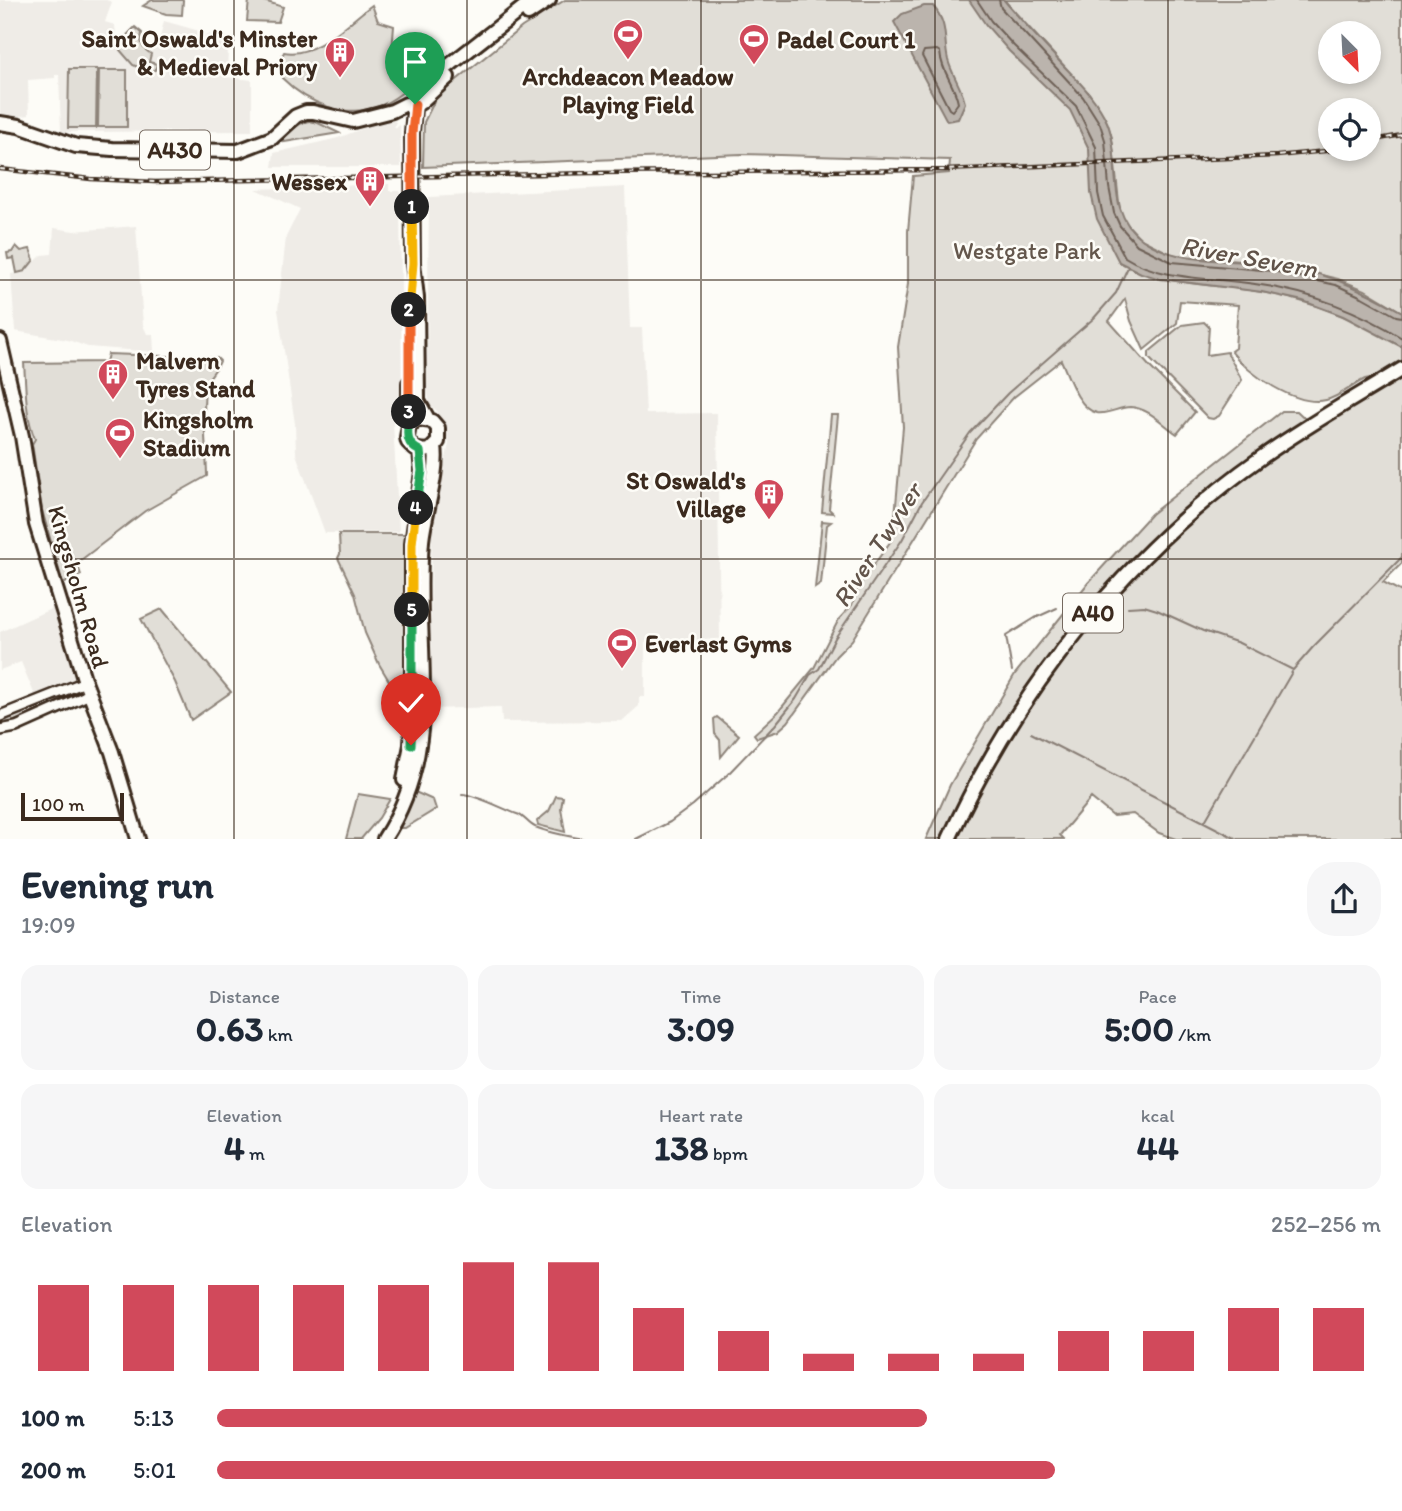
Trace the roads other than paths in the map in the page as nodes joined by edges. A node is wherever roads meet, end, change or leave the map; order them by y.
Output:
1 (533, 0) edge
2 (549, 0) edge
3 (415, 104) junction
4 (0, 123) edge
5 (413, 263) junction
6 (0, 341) edge
7 (1402, 369) edge
8 (428, 419) junction
9 (409, 426) junction
10 (435, 446) junction
11 (420, 451) junction
12 (88, 689) junction
13 (0, 716) edge
14 (0, 730) edge
15 (138, 839) edge
16 (373, 839) edge
17 (384, 839) edge
18 (949, 839) edge

1 - 3 main road
2 - 3 main road
3 - 4 main road, A430
3 - 5 main road
5 - 8 main road
5 - 9 main road
6 - 12 main road, Kingsholm Road
7 - 18 main road, A40
8 - 9 main road
8 - 10 main road
9 - 11 main road
10 - 11 main road
10 - 17 main road
11 - 16 main road
12 - 13 street
12 - 14 street
12 - 15 main road, Kingsholm Road

